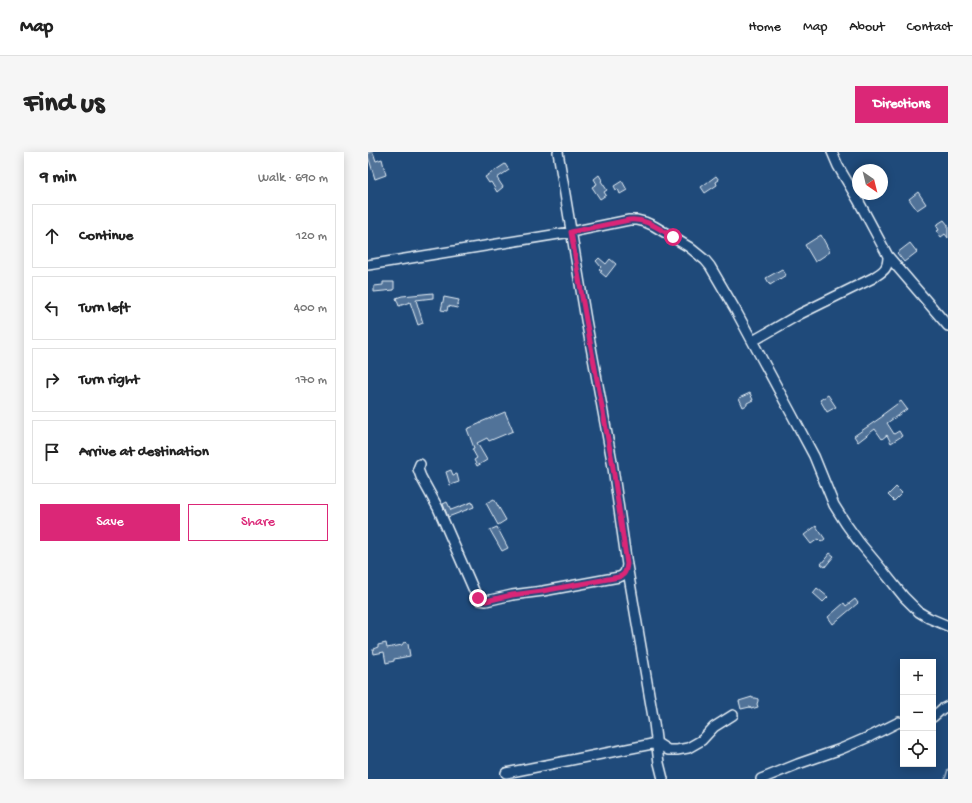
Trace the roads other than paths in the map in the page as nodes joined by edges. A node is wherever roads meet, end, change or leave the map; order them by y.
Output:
1 (558, 152) edge
2 (832, 152) edge
3 (571, 232) junction
4 (888, 256) junction
5 (368, 265) edge
6 (948, 326) edge
7 (753, 341) junction
8 (420, 464) dead end
9 (627, 564) junction
10 (948, 626) edge
11 (948, 706) edge
12 (936, 714) edge
13 (733, 715) dead end
14 (900, 722) edge
15 (657, 743) junction
16 (506, 773) dead end
17 (663, 779) edge
18 (761, 779) edge

1 - 3 street
2 - 4 street
3 - 5 street
3 - 7 street
3 - 9 street
4 - 6 street
4 - 7 street
7 - 10 street
8 - 9 street
9 - 15 street
11 - 12 street
13 - 15 street
14 - 18 street
15 - 16 street
15 - 17 street

